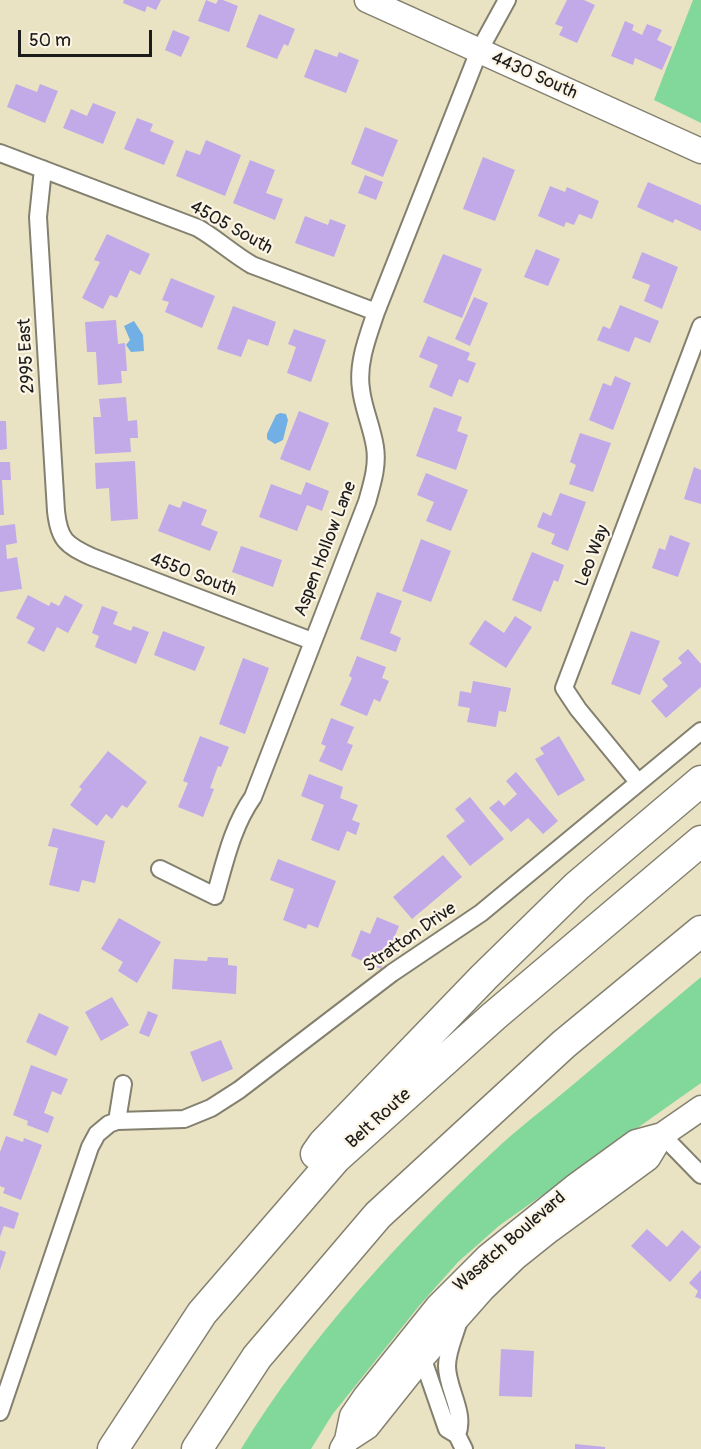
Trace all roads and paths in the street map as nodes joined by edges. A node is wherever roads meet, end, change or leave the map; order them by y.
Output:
1 (367, 0) edge
2 (507, 0) edge
3 (479, 51) junction
4 (701, 151) edge
5 (0, 153) edge
6 (43, 169) junction
7 (376, 312) junction
8 (701, 326) edge
9 (63, 539) joint
10 (312, 641) junction
11 (701, 731) edge
12 (701, 781) edge
13 (638, 782) junction
14 (701, 842) edge
15 (160, 869) dead end
16 (701, 931) edge
17 (123, 1084) dead end
18 (701, 1108) edge
19 (117, 1121) junction
20 (662, 1135) junction
21 (701, 1175) edge
22 (462, 1312) junction
23 (202, 1313) junction
24 (418, 1347) junction
25 (0, 1412) edge
26 (460, 1442) edge
27 (345, 1444) edge
28 (112, 1449) edge
29 (197, 1449) edge

1 - 3 street, 4430 South
2 - 3 street, Aspen Hollow Lane
3 - 4 street, 4430 South
3 - 7 street, Aspen Hollow Lane
5 - 6 street, 4505 South
6 - 7 street, 4505 South
6 - 9 street, 2995 East
7 - 10 street, Aspen Hollow Lane
8 - 13 street, Leo Way
9 - 10 street, 4550 South
10 - 15 street, Aspen Hollow Lane
11 - 13 street, Stratton Drive
12 - 23 highway
13 - 19 street, Stratton Drive
14 - 23 highway, Belt Route
16 - 29 highway
17 - 19 street
18 - 20 street, Wasatch Boulevard
19 - 25 street
20 - 21 street
20 - 22 street, Wasatch Boulevard
20 - 24 street, Wasatch Boulevard
22 - 24 street, Wasatch Boulevard
22 - 26 street
23 - 28 highway, Belt Route
24 - 26 street
24 - 27 street, Wasatch Boulevard

